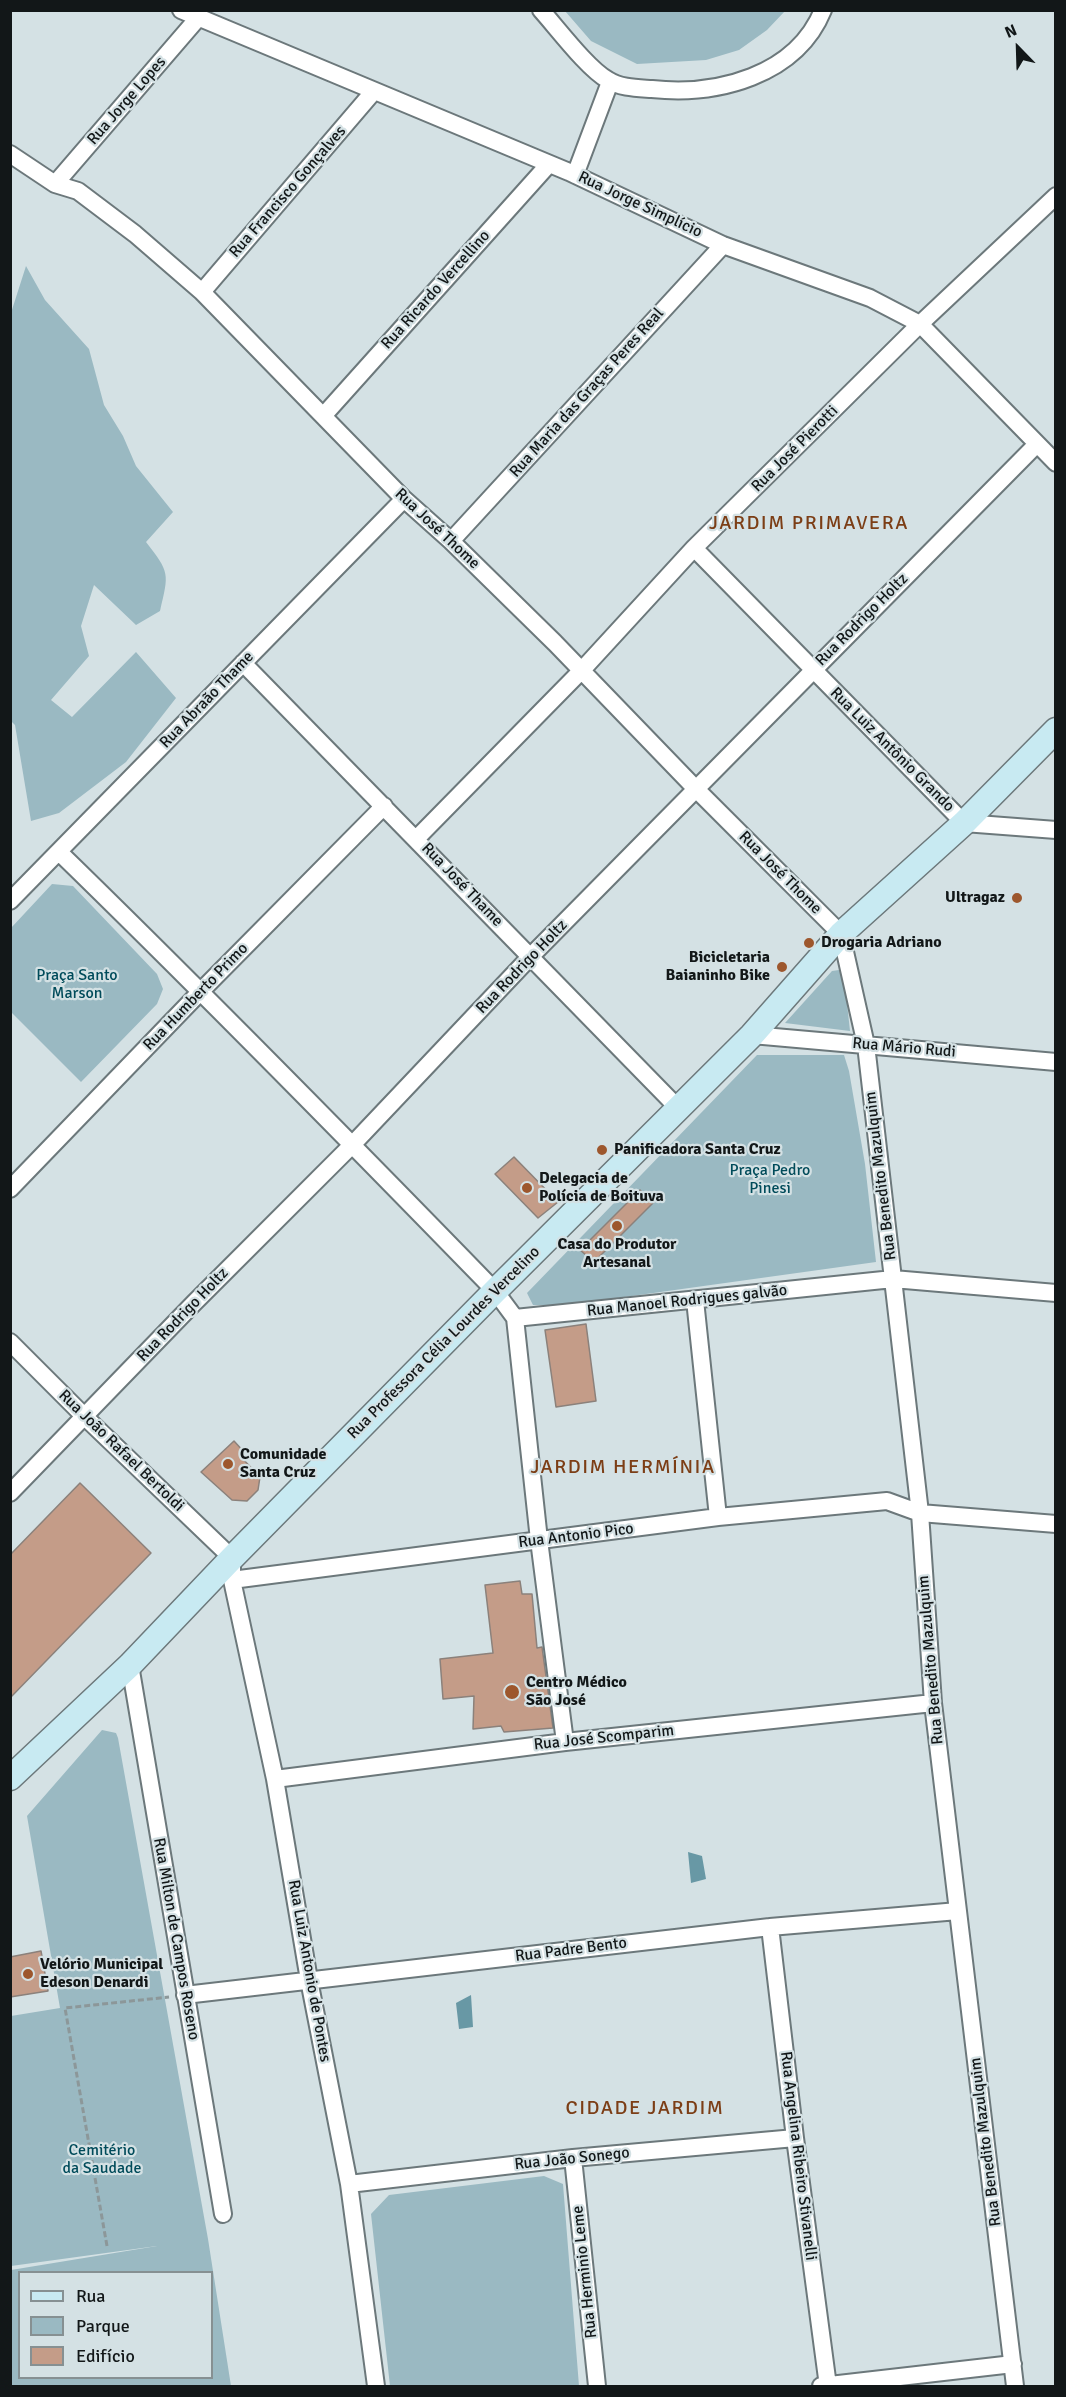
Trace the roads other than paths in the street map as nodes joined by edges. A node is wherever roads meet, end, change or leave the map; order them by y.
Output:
1 (181, 10) edge
2 (541, 10) edge
3 (824, 10) edge
4 (198, 18) junction
5 (610, 82) junction
6 (374, 91) junction
7 (10, 154) edge
8 (549, 164) junction
9 (575, 175) junction
10 (55, 184) junction
11 (1056, 196) edge
12 (723, 244) junction
13 (202, 292) junction
14 (920, 324) junction
15 (324, 415) junction
16 (1037, 444) junction
17 (1056, 463) edge
18 (404, 499) junction
19 (451, 541) junction
20 (694, 548) junction
21 (243, 663) junction
22 (582, 670) junction
23 (813, 670) junction
24 (1056, 730) edge
25 (696, 789) junction
26 (384, 806) junction
27 (964, 823) junction
28 (1056, 830) edge
29 (417, 838) junction
30 (58, 852) junction
31 (10, 901) edge
32 (842, 934) junction
33 (531, 956) junction
34 (202, 990) junction
35 (752, 1035) junction
36 (866, 1045) junction
37 (1056, 1062) edge
38 (678, 1108) junction
39 (353, 1144) junction
40 (10, 1189) edge
41 (893, 1278) junction
42 (495, 1291) junction
43 (1056, 1293) edge
44 (695, 1300) junction
45 (515, 1318) junction
46 (10, 1342) edge
47 (85, 1417) junction
48 (10, 1493) edge
49 (920, 1513) junction
50 (718, 1517) junction
51 (1056, 1524) edge
52 (539, 1540) junction
53 (232, 1569) junction
54 (130, 1665) junction
55 (933, 1703) junction
56 (565, 1742) junction
57 (10, 1778) edge
58 (275, 1779) junction
59 (958, 1911) junction
60 (770, 1927) junction
61 (309, 1980) junction
62 (185, 1995) junction
63 (795, 2138) junction
64 (573, 2158) junction
65 (349, 2184) junction
66 (224, 2214) dead end
67 (1013, 2364) junction
68 (375, 2386) edge
69 (597, 2386) edge
70 (821, 2386) edge
71 (828, 2386) edge
72 (1015, 2386) edge

1 - 4 street, Rua Jorge Simplício
2 - 5 street
3 - 5 street
4 - 6 street, Rua Jorge Simplício
4 - 10 street, Rua Jorge Lopes
5 - 9 street
6 - 8 street, Rua Jorge Simplício
6 - 13 street, Rua Francisco Gonçalves
7 - 10 street, Rua José Thome
8 - 9 street, Rua Jorge Simplício
8 - 15 street, Rua Ricardo Vercellino
9 - 12 street, Rua Jorge Simplício
10 - 13 street, Rua José Thome
11 - 14 street, Rua José Pierotti
12 - 14 street, Rua Jorge Simplício
12 - 19 street, Rua Maria das Graças Peres Real
13 - 15 street, Rua José Thome
14 - 16 street, Rua Jorge Simplício
14 - 20 street, Rua José Pierotti
15 - 18 street, Rua José Thome
16 - 17 street, Rua Jorge Simplício
16 - 23 street, Rua Rodrigo Holtz
18 - 19 street, Rua José Thome
18 - 21 street, Rua Abraão Thame
19 - 22 street, Rua José Thome
20 - 22 street, Rua José Pierotti
20 - 23 street, Rua Luiz Antônio Grando
21 - 26 street, Rua José Thame
21 - 30 street, Rua Abraão Thame
22 - 25 street, Rua José Thome
22 - 29 street, Rua José Pierotti
23 - 25 street, Rua Rodrigo Holtz
23 - 27 street, Rua Luiz Antônio Grando
24 - 27 main road, Rua Professora Célia Lourdes Vercelino
25 - 32 street, Rua José Thome
25 - 33 street, Rua Rodrigo Holtz
26 - 29 street, Rua José Thame
26 - 34 street, Rua Humberto Primo
27 - 28 street
27 - 32 main road, Rua Professora Célia Lourdes Vercelino
29 - 33 street, Rua José Thame
30 - 31 street, Rua Abraão Thame
30 - 34 street
32 - 35 main road, Rua Professora Célia Lourdes Vercelino
32 - 36 street, Rua Benedito Mazulquim
33 - 38 street, Rua José Thame
33 - 39 street, Rua Rodrigo Holtz
34 - 39 street
34 - 40 street, Rua Humberto Primo
35 - 36 street, Rua Mário Rudi
35 - 38 main road, Rua Professora Célia Lourdes Vercelino
36 - 37 street, Rua Mário Rudi
36 - 41 street, Rua Benedito Mazulquim
38 - 42 main road, Rua Professora Célia Lourdes Vercelino
39 - 42 street
39 - 47 street, Rua Rodrigo Holtz
41 - 43 street
41 - 44 street, Rua Manoel Rodrigues galvão
41 - 49 street, Rua Benedito Mazulquim
42 - 45 street
42 - 53 main road, Rua Professora Célia Lourdes Vercelino
44 - 45 street, Rua Manoel Rodrigues galvão
44 - 50 street
45 - 52 street
46 - 47 street, Rua João Rafael Bertoldi
47 - 48 street, Rua Rodrigo Holtz
47 - 53 street, Rua João Rafael Bertoldi
49 - 50 street, Rua Antonio Pico
49 - 51 street, Rua Antonio Pico
49 - 55 street, Rua Benedito Mazulquim
50 - 52 street, Rua Antonio Pico
52 - 53 street, Rua Antonio Pico
52 - 56 street
53 - 54 main road, Rua Professora Célia Lourdes Vercelino
53 - 58 street, Rua Luiz Antonio de Pontes
54 - 57 main road, Rua Professora Célia Lourdes Vercelino
54 - 62 street, Rua Milton de Campos Roseno
55 - 56 street, Rua José Scomparim
55 - 59 street, Rua Benedito Mazulquim
56 - 58 street, Rua José Scomparim
58 - 61 street, Rua Luiz Antonio de Pontes
59 - 60 street, Rua Padre Bento
59 - 67 street, Rua Benedito Mazulquim
60 - 61 street, Rua Padre Bento
60 - 63 street, Rua Angelina Ribeiro Stivanelli
61 - 62 street, Rua Padre Bento
61 - 65 street, Rua Luiz Antonio de Pontes
62 - 66 street, Rua Milton de Campos Roseno
63 - 64 street, Rua João Sonego
63 - 71 street, Rua Angelina Ribeiro Stivanelli
64 - 65 street, Rua João Sonego
64 - 69 street, Rua Herminio Leme
65 - 68 street, Rua Luiz Antonio de Pontes
67 - 71 street
67 - 72 street, Rua Benedito Mazulquim
70 - 71 street

